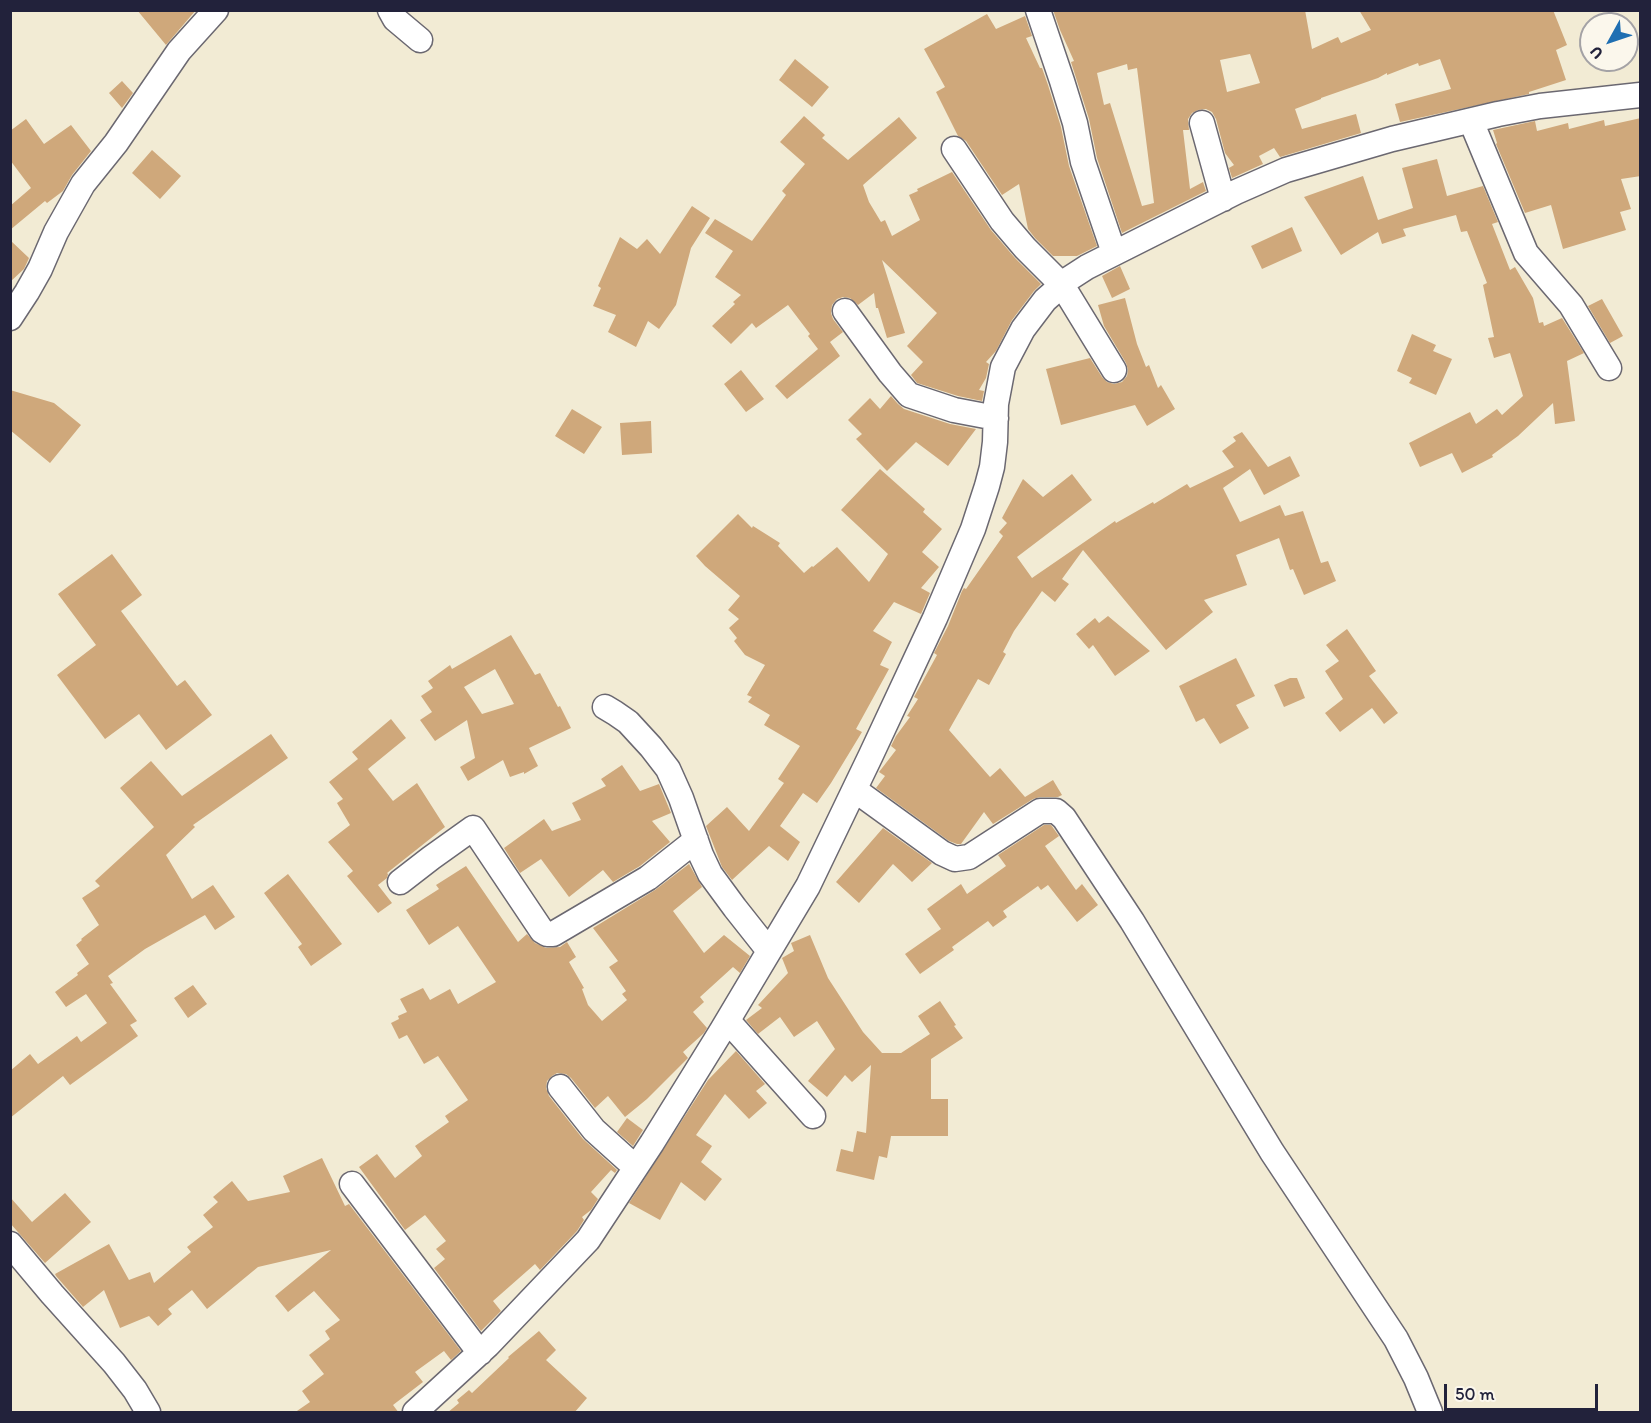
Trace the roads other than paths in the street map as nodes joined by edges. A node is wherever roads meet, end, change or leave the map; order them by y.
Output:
1 (216, 10) edge
2 (390, 10) edge
3 (1038, 10) edge
4 (420, 40) dead end
5 (1641, 95) edge
6 (1471, 121) junction
7 (1202, 123) dead end
8 (954, 149) dead end
9 (1223, 198) junction
10 (1114, 253) junction
11 (1062, 285) junction
12 (845, 311) dead end
13 (10, 318) edge
14 (1609, 368) dead end
15 (1114, 370) dead end
16 (996, 418) junction
17 (605, 707) dead end
18 (855, 790) junction
19 (696, 840) junction
20 (400, 882) dead end
21 (769, 951) junction
22 (728, 1021) junction
23 (560, 1087) dead end
24 (813, 1116) dead end
25 (635, 1167) junction
26 (352, 1184) dead end
27 (10, 1244) edge
28 (480, 1353) junction
29 (148, 1413) edge
30 (415, 1413) edge
31 (1430, 1413) edge

1 - 13 street
2 - 4 street
3 - 10 street
5 - 6 street
6 - 9 street
6 - 14 street
7 - 9 street
8 - 11 street
9 - 10 street
10 - 11 street
11 - 15 street
11 - 16 street
12 - 16 street
16 - 18 street
17 - 19 street
18 - 21 street
18 - 31 street
19 - 20 street
19 - 21 street
21 - 22 street
22 - 24 street
22 - 25 street
23 - 25 street
25 - 28 street
26 - 28 street
27 - 29 street
28 - 30 street

